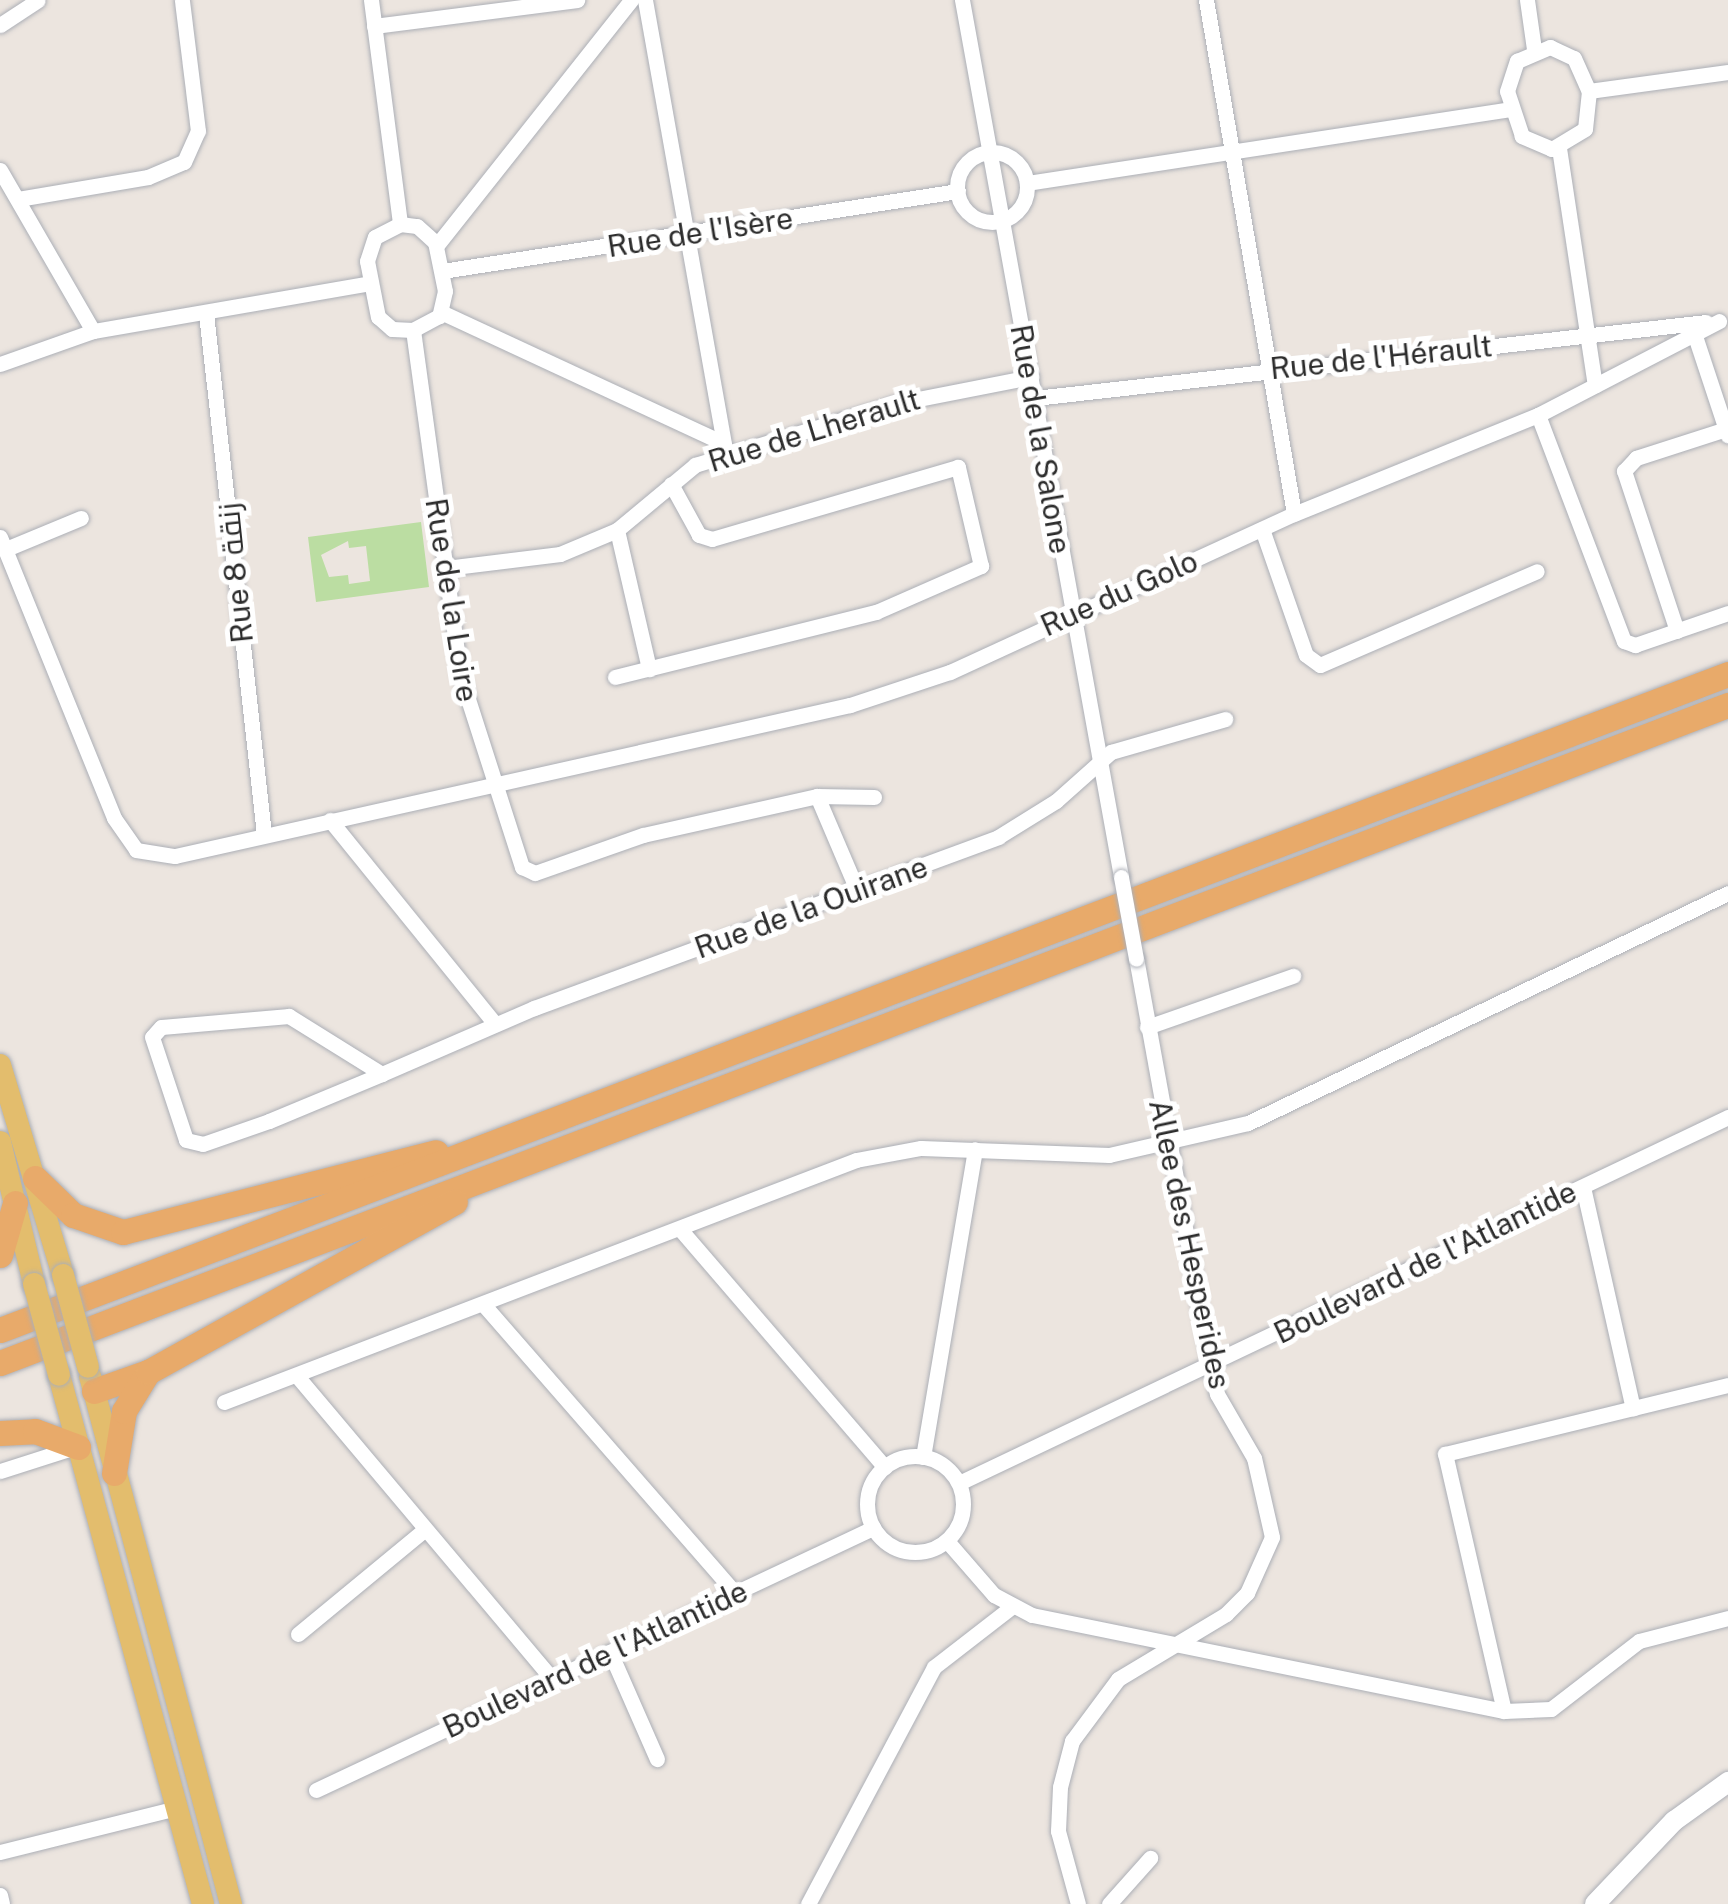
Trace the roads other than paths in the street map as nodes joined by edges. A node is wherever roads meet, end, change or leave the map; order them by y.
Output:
1 (38, 0) edge
2 (182, 0) edge
3 (371, 0) edge
4 (576, 0) edge
5 (631, 0) edge
6 (645, 0) edge
7 (962, 0) edge
8 (1206, 0) edge
9 (1527, 0) edge
10 (0, 25) edge
11 (374, 26) junction
12 (1534, 49) junction
13 (1728, 72) edge
14 (1590, 92) junction
15 (1509, 108) junction
16 (1559, 148) junction
17 (1232, 151) junction
18 (989, 152) junction
19 (0, 170) edge
20 (1027, 182) junction
21 (958, 191) junction
22 (18, 199) junction
23 (1002, 220) junction
24 (400, 224) junction
25 (686, 234) junction
26 (437, 245) junction
27 (442, 271) junction
28 (370, 283) junction
29 (441, 312) junction
30 (206, 313) junction
31 (1724, 319) edge
32 (413, 330) junction
33 (93, 331) junction
34 (1694, 333) junction
35 (1585, 335) junction
36 (0, 364) edge
37 (1269, 369) junction
38 (1030, 376) junction
39 (1595, 386) junction
40 (1035, 398) junction
41 (1538, 416) junction
42 (1727, 433) edge
43 (724, 449) junction
44 (671, 484) junction
45 (1294, 514) junction
46 (81, 518) dead end
47 (1262, 529) junction
48 (617, 530) junction
49 (3, 543) edge
50 (446, 568) junction
51 (1537, 571) dead end
52 (1072, 612) junction
53 (1728, 614) edge
54 (1677, 631) junction
55 (649, 668) junction
56 (1728, 674) edge
57 (615, 676) dead end
58 (1728, 705) edge
59 (1225, 718) dead end
60 (1098, 759) junction
61 (492, 786) junction
62 (817, 796) junction
63 (874, 797) dead end
64 (330, 820) junction
65 (264, 834) junction
66 (856, 890) junction
67 (1728, 893) edge
68 (1136, 959) joint
69 (1293, 976) dead end
70 (495, 1024) junction
71 (1146, 1027) junction
72 (0, 1065) edge
73 (382, 1074) junction
74 (1728, 1117) edge
75 (559, 1120) junction
76 (1167, 1145) junction
77 (974, 1149) junction
78 (1, 1151) edge
79 (524, 1162) junction
80 (34, 1178) junction
81 (1583, 1187) junction
82 (14, 1203) junction
83 (680, 1229) junction
84 (0, 1255) edge
85 (484, 1304) junction
86 (0, 1330) edge
87 (0, 1362) edge
88 (1210, 1365) junction
89 (148, 1372) junction
90 (297, 1376) junction
91 (90, 1379) junction
92 (1728, 1385) edge
93 (224, 1402) dead end
94 (1633, 1408) junction
95 (0, 1432) edge
96 (78, 1447) junction
97 (923, 1457) junction
98 (885, 1467) junction
99 (0, 1472) edge
100 (114, 1473) junction
101 (959, 1483) junction
102 (872, 1528) junction
103 (424, 1530) junction
104 (947, 1541) junction
105 (735, 1593) junction
106 (1010, 1608) junction
107 (1728, 1618) edge
108 (298, 1634) dead end
109 (1176, 1643) junction
110 (610, 1652) junction
111 (552, 1679) junction
112 (1504, 1711) junction
113 (657, 1760) dead end
114 (1728, 1782) edge
115 (316, 1790) dead end
116 (174, 1809) junction
117 (0, 1852) edge
118 (1150, 1858) dead end
119 (0, 1896) edge
120 (2, 1904) edge
121 (203, 1904) edge
122 (231, 1904) edge
123 (808, 1904) edge
124 (1078, 1904) edge
125 (1109, 1904) edge
126 (1595, 1904) edge

1 - 10 street
2 - 22 street
3 - 11 street
4 - 11 street
5 - 26 street
6 - 25 street
7 - 18 street, Rue de la Salone
8 - 17 street
9 - 12 street
11 - 24 street
12 - 14 street
12 - 15 street
13 - 14 street
14 - 16 street
15 - 16 street
15 - 17 street
16 - 35 street
17 - 20 street
17 - 37 street
18 - 20 street
18 - 21 street
18 - 23 street, Rue de la Salone
19 - 22 street
20 - 23 street
21 - 23 street
21 - 25 street, Rue de l'Isère
22 - 33 street
23 - 38 street, Rue de la Salone
24 - 26 street
24 - 28 street
25 - 27 street, Rue de l'Isère
25 - 43 street
26 - 27 street
27 - 29 street
28 - 30 street
28 - 32 street
29 - 32 street
29 - 43 street
30 - 33 street
30 - 65 street, Rue 8 زنقة
31 - 34 street, Rue du Golo
31 - 35 street, Rue de l'Hérault
32 - 50 street, Rue de la Loire
33 - 36 street
34 - 39 street, Rue du Golo
34 - 42 street
35 - 37 street, Rue de l'Hérault
35 - 39 street
37 - 40 street, Rue de l'Hérault
37 - 45 street
38 - 40 street, Rue de la Salone
38 - 43 street, Rue de Lherault
39 - 41 street, Rue du Golo
40 - 52 street, Rue de la Salone
41 - 45 street, Rue du Golo
41 - 54 street
42 - 54 street
43 - 44 street, Rue de Lherault
44 - 48 street, Rue de Lherault
44 - 55 street
45 - 47 street, Rue du Golo
46 - 49 street
47 - 51 street
47 - 52 street, Rue du Golo
48 - 50 street, Rue de Lherault
48 - 55 street
49 - 65 street, Rue du Golo
50 - 61 street, Rue de la Loire
52 - 60 street, Rue de la Salone
52 - 61 street, Rue du Golo
53 - 54 street
55 - 57 street
56 - 75 highway
58 - 79 highway
59 - 60 street, Rue de la Ouirane
60 - 66 street, Rue de la Ouirane
60 - 68 street, Rue de la Salone, bridge
61 - 62 street, Rue de la Loire
61 - 64 street, Rue du Golo
62 - 63 street
62 - 66 street
64 - 65 street, Rue du Golo
64 - 70 street
66 - 70 street, Rue de la Ouirane
67 - 76 street
68 - 71 street, Allee des Hesperides
69 - 71 street
70 - 73 street, Rue de la Ouirane
71 - 76 street, Allee des Hesperides
72 - 80 main road
73 - 73 street, Rue de la Ouirane
74 - 81 street, Boulevard de l'Atlantide
75 - 80 highway
75 - 86 highway
76 - 77 street
76 - 88 street, Allee des Hesperides
77 - 83 street
77 - 97 street
78 - 82 main road
79 - 87 highway
79 - 89 highway
80 - 91 main road, bridge
81 - 88 street, Boulevard de l'Atlantide
81 - 94 street
82 - 84 highway
82 - 96 main road, bridge
83 - 85 street
83 - 98 street
85 - 90 street
85 - 105 street
88 - 101 street, Boulevard de l'Atlantide
88 - 109 street, Allee des Hesperides
89 - 91 highway
89 - 100 highway
90 - 93 street
90 - 103 street
91 - 100 main road
92 - 94 street
94 - 112 street
95 - 96 highway
96 - 99 street
96 - 116 main road
97 - 98 street
97 - 101 street
98 - 102 street
100 - 122 main road
101 - 104 street
102 - 104 street
102 - 105 street, Boulevard de l'Atlantide
103 - 108 street
103 - 111 street
104 - 106 street
105 - 110 street, Boulevard de l'Atlantide
106 - 109 street
106 - 123 street
107 - 112 street
109 - 112 street
109 - 124 street, Allee des Hesperides
110 - 111 street, Boulevard de l'Atlantide
110 - 113 street
111 - 115 street, Boulevard de l'Atlantide
114 - 126 main road
116 - 117 street
116 - 121 main road
118 - 125 street
119 - 120 street

